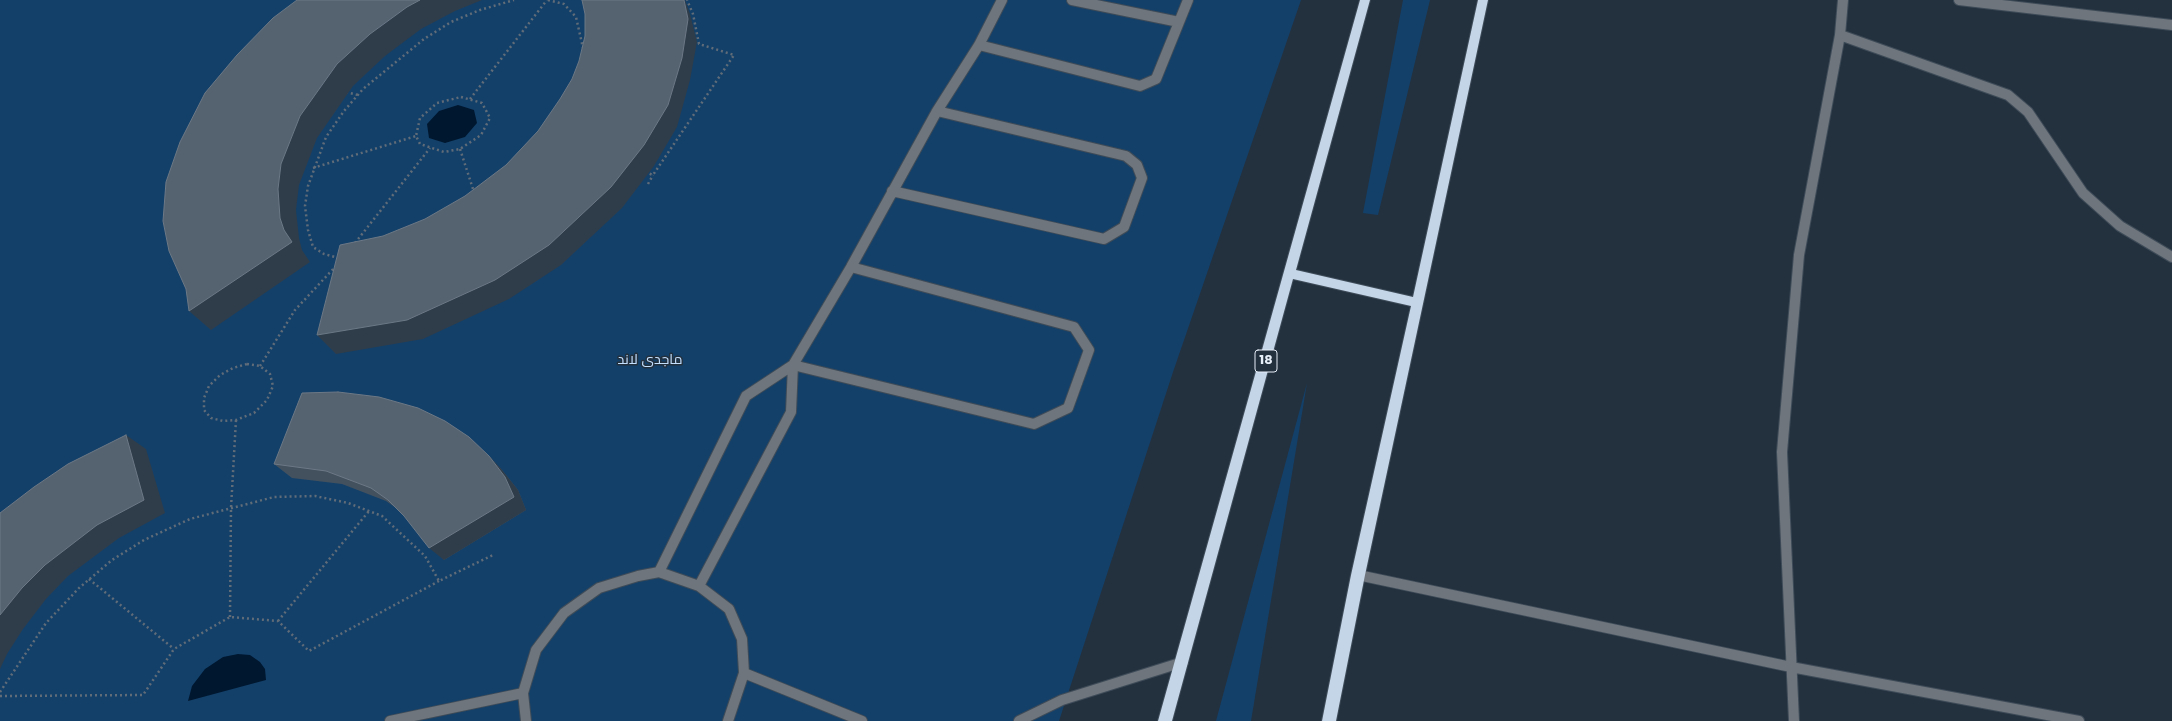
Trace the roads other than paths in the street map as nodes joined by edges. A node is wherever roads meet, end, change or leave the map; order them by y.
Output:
1 (1002, 0) edge
2 (1072, 0) edge
3 (1188, 0) edge
4 (1365, 0) edge
5 (1483, 0) edge
6 (1843, 0) edge
7 (1959, 0) edge
8 (1991, 2) edge
9 (1179, 22) junction
10 (2172, 25) edge
11 (1840, 35) junction
12 (979, 45) junction
13 (937, 111) junction
14 (892, 191) junction
15 (2172, 257) edge
16 (850, 267) junction
17 (1290, 273) junction
18 (1417, 303) junction
19 (793, 365) junction
20 (659, 572) junction
21 (1358, 575) junction
22 (699, 586) junction
23 (1183, 662) junction
24 (1791, 667) junction
25 (744, 673) junction
26 (523, 693) junction
27 (390, 721) edge
28 (526, 721) edge
29 (728, 721) edge
30 (862, 721) edge
31 (1018, 721) edge
32 (1165, 721) edge
33 (1328, 721) edge
34 (1794, 721) edge
35 (2079, 721) edge

1 - 12 street
2 - 9 street
3 - 9 street
4 - 17 highway, 18
5 - 18 highway
6 - 11 street
7 - 8 street
8 - 10 street
9 - 12 street
11 - 15 street
11 - 24 street
12 - 13 street
13 - 14 street
13 - 14 street
14 - 16 street
16 - 19 street
16 - 19 street
17 - 18 highway
17 - 23 highway, 18
18 - 21 highway
19 - 20 street
19 - 22 street
20 - 22 street
20 - 26 street
21 - 24 street
21 - 33 highway
22 - 25 street
23 - 31 street
23 - 32 highway, 18
24 - 34 street
24 - 35 street
25 - 29 street
25 - 30 street
26 - 27 street
26 - 28 street

